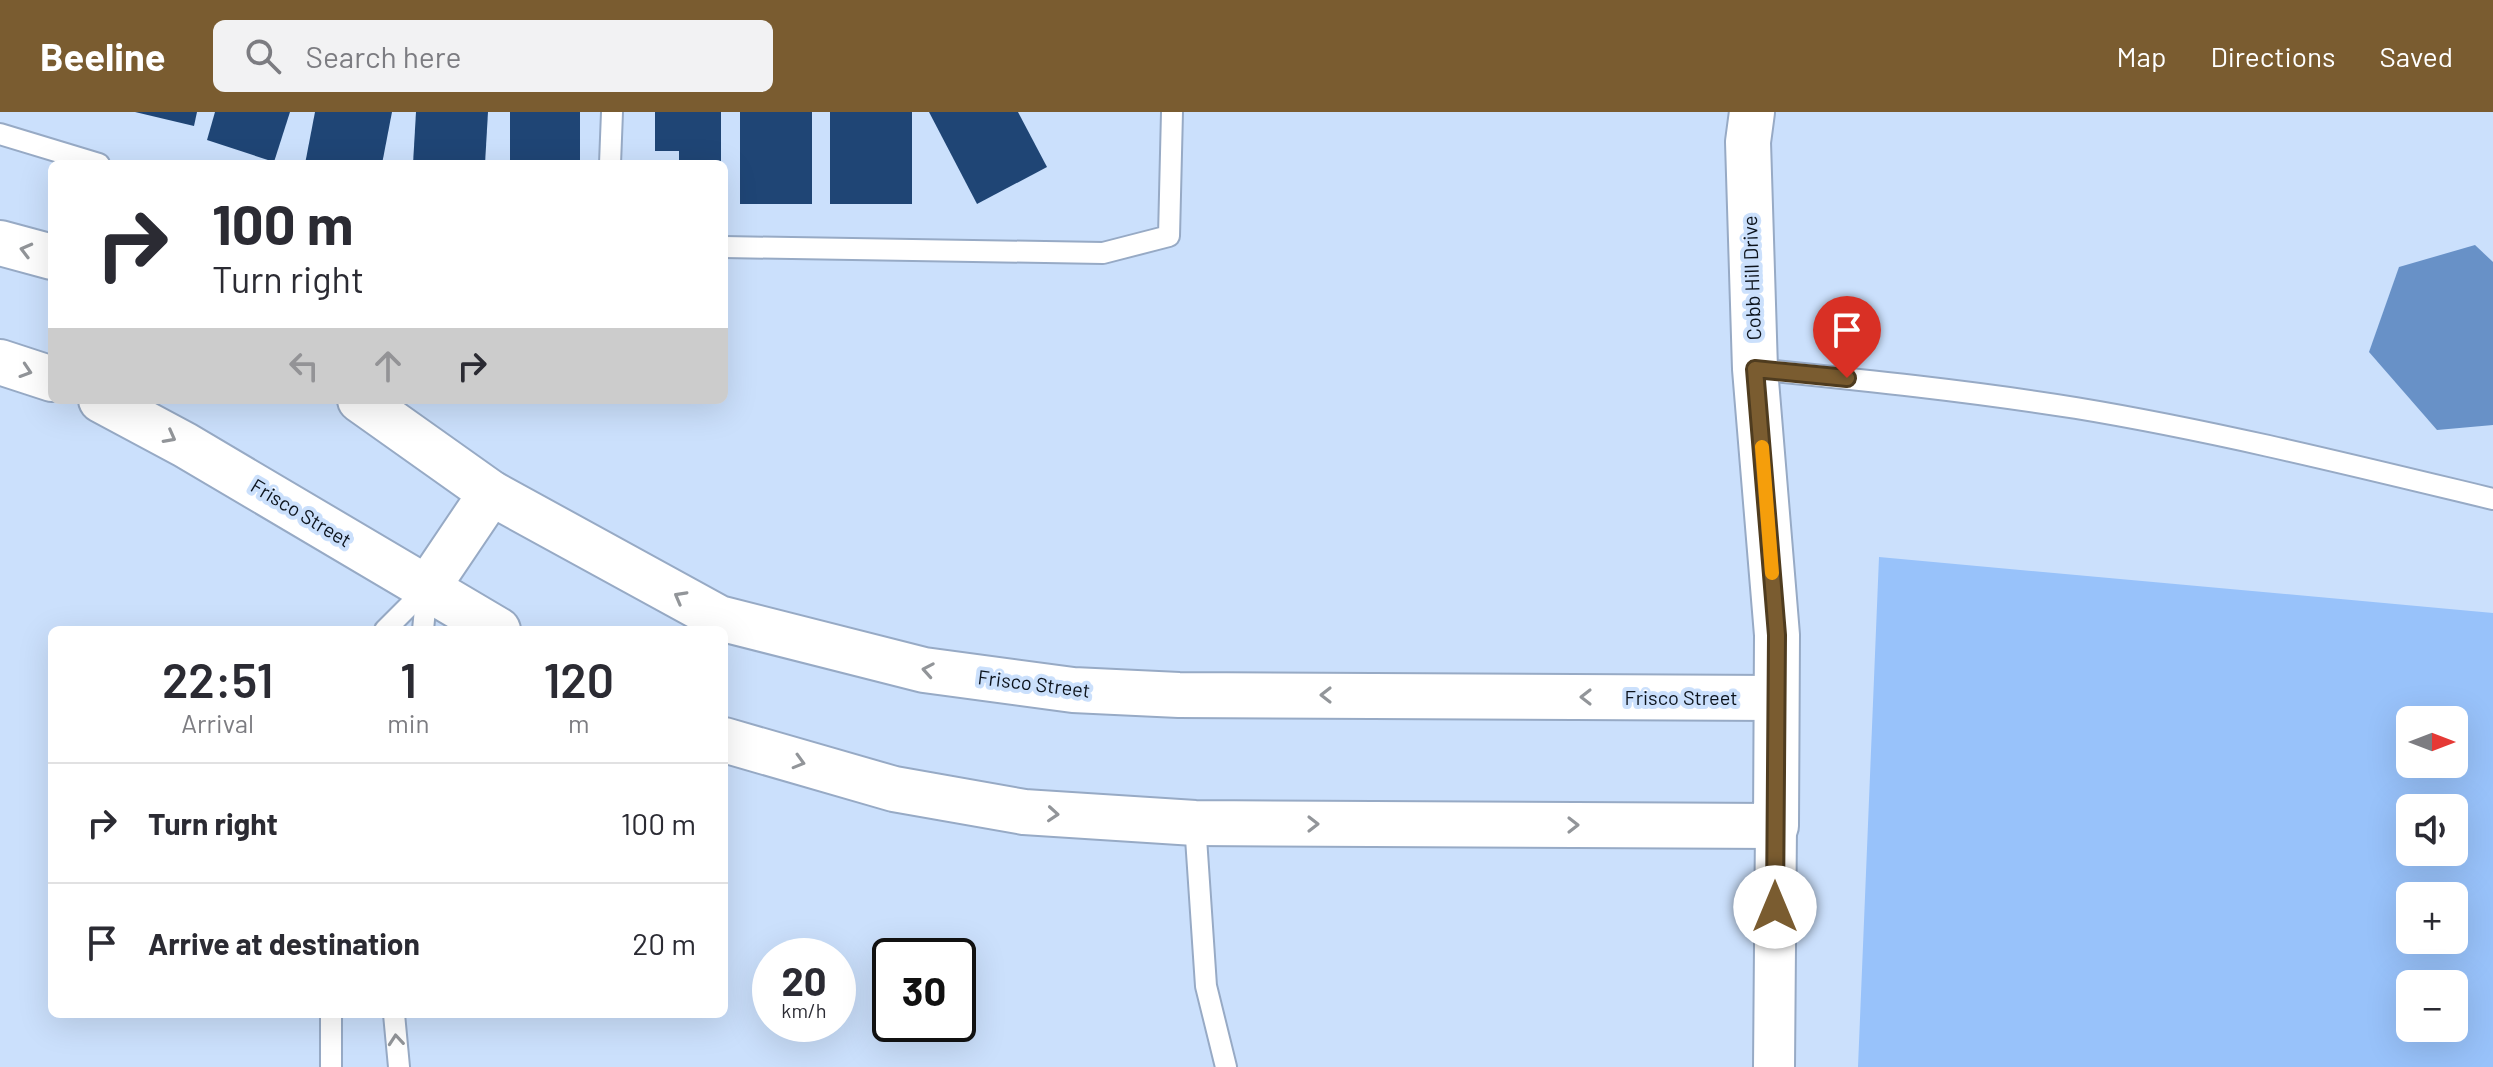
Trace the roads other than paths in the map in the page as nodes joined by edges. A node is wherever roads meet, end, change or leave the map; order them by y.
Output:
1 (612, 112) edge
2 (1172, 112) edge
3 (1752, 112) edge
4 (0, 134) edge
5 (86, 160) edge
6 (610, 160) edge
7 (0, 243) edge
8 (728, 247) edge
9 (48, 256) edge
10 (0, 362) edge
11 (1755, 369) junction
12 (48, 378) edge
13 (108, 404) edge
14 (366, 404) edge
15 (491, 493) junction
16 (2493, 499) edge
17 (425, 609) edge
18 (393, 626) edge
19 (484, 626) edge
20 (1776, 698) junction
21 (728, 741) edge
22 (1195, 823) junction
23 (1776, 826) junction
24 (331, 1018) edge
25 (394, 1018) edge
26 (331, 1067) edge
27 (399, 1067) edge
28 (1226, 1067) edge
29 (1774, 1067) edge

1 - 6 lane
2 - 8 lane
3 - 11 street, Cobb Hill Drive
4 - 5 lane
9 -> 7 street
10 -> 12 street
11 - 16 lane
11 - 20 street, Cobb Hill Drive
13 -> 17 street, Frisco Street
14 - 15 street, Frisco Street
15 - 17 street
20 -> 15 street, Frisco Street
17 - 18 lane
17 - 19 street, Frisco Street
20 - 23 street, Cobb Hill Drive
21 -> 22 street
22 -> 23 street
22 - 28 lane
23 - 29 street, Cobb Hill Drive
24 - 26 lane
27 -> 25 lane

